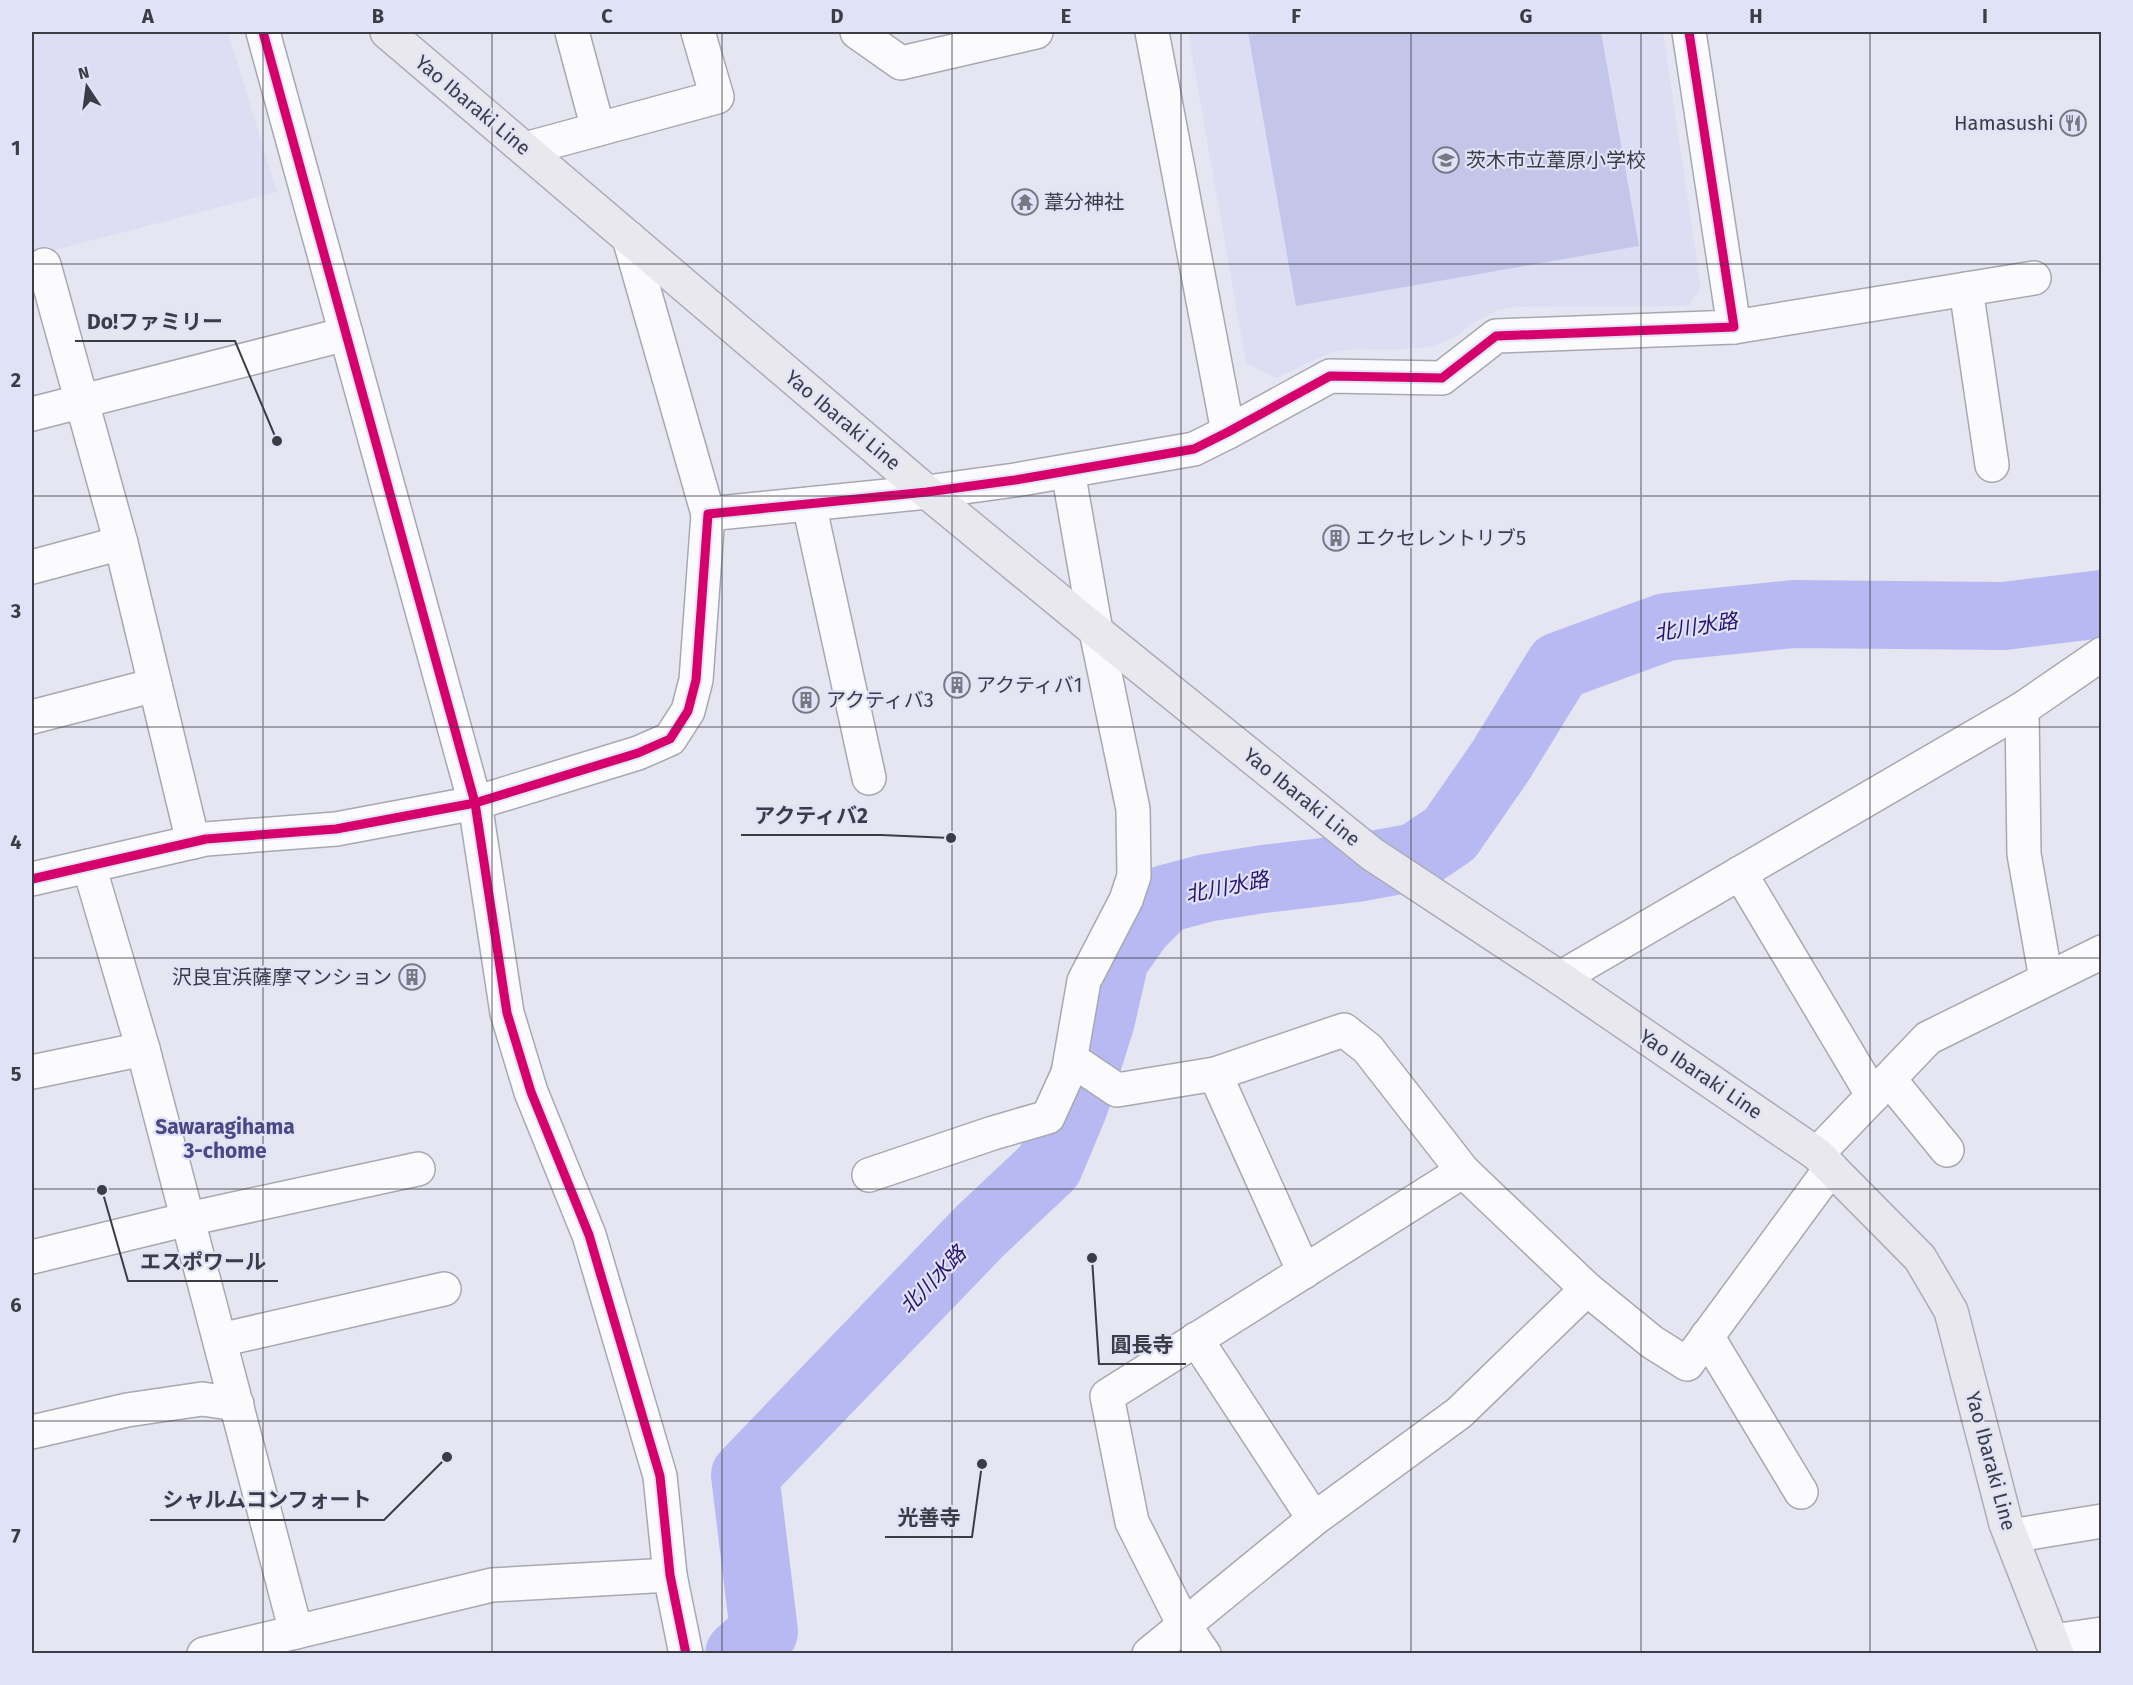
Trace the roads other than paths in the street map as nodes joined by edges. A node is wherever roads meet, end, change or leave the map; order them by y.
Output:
1 (263, 32) edge
2 (387, 32) edge
3 (572, 32) edge
4 (698, 32) edge
5 (857, 32) edge
6 (1036, 32) edge
7 (1152, 32) edge
8 (1689, 32) edge
9 (598, 129) junction
10 (525, 149) junction
11 (629, 238) junction
12 (45, 265) dead end
13 (2034, 278) dead end
14 (1966, 289) junction
15 (1734, 327) junction
16 (346, 334) junction
17 (82, 401) junction
18 (32, 414) edge
19 (1228, 432) junction
20 (1992, 465) dead end
21 (1068, 471) junction
22 (927, 492) junction
23 (809, 504) junction
24 (708, 514) junction
25 (121, 543) junction
26 (32, 567) edge
27 (1096, 631) junction
28 (2102, 654) edge
29 (155, 685) junction
30 (2022, 709) junction
31 (32, 717) edge
32 (869, 778) dead end
33 (475, 802) junction
34 (192, 842) junction
35 (89, 866) junction
36 (1740, 873) junction
37 (32, 879) edge
38 (2102, 952) edge
39 (1560, 978) junction
40 (2046, 979) junction
41 (143, 1048) junction
42 (1071, 1059) junction
43 (43, 1070) edge
44 (1215, 1074) junction
45 (1881, 1088) junction
46 (1947, 1150) dead end
47 (1824, 1161) junction
48 (418, 1168) dead end
49 (1463, 1171) junction
50 (869, 1175) dead end
51 (188, 1219) junction
52 (32, 1257) edge
53 (1304, 1272) junction
54 (444, 1289) dead end
55 (1587, 1289) junction
56 (1707, 1336) junction
57 (1197, 1339) junction
58 (220, 1340) junction
59 (237, 1404) junction
60 (32, 1432) edge
61 (1801, 1491) dead end
62 (1314, 1519) junction
63 (2102, 1521) edge
64 (2011, 1536) junction
65 (670, 1575) junction
66 (1184, 1625) junction
67 (297, 1632) junction
68 (2102, 1634) edge
69 (2054, 1647) edge
70 (204, 1653) edge
71 (686, 1653) edge
72 (1149, 1653) edge
73 (1204, 1653) edge

1 - 16 street
2 - 10 main road, Yao Ibaraki Line
3 - 9 street
4 - 9 street
5 - 6 street
7 - 19 street
8 - 15 street
9 - 10 street
10 - 11 main road, Yao Ibaraki Line
11 - 22 main road, Yao Ibaraki Line
11 - 24 street
12 - 17 street
13 - 14 street
14 - 15 street
14 - 20 street
15 - 19 street
16 - 17 street
16 - 33 street
17 - 18 street
17 - 25 street
19 - 21 street
21 - 22 street
21 - 27 street
22 - 23 street
22 - 27 main road, Yao Ibaraki Line
23 - 24 street
23 - 32 street
24 - 33 street
25 - 26 street
25 - 29 street
27 - 39 main road, Yao Ibaraki Line
27 - 42 street
28 - 30 street
29 - 31 street
29 - 34 street
30 - 36 street
30 - 40 street
33 - 34 street
33 - 65 street
34 - 35 street
35 - 37 street
35 - 41 street
36 - 39 street
36 - 45 street
38 - 40 street
39 - 47 main road, Yao Ibaraki Line
40 - 45 street
41 - 43 street
41 - 51 street
42 - 44 street
42 - 50 street
44 - 49 street
44 - 53 street
45 - 46 street
45 - 47 street
47 - 56 street
47 - 64 main road, Yao Ibaraki Line
48 - 51 street
49 - 53 street
49 - 55 street
51 - 52 street
51 - 58 street
53 - 57 street
54 - 58 street
55 - 56 street
55 - 62 street
56 - 61 street
57 - 62 street
57 - 66 street
58 - 59 street
59 - 60 street
59 - 67 street
62 - 66 street
63 - 64 street
64 - 69 main road, Yao Ibaraki Line
65 - 67 street
65 - 71 street
66 - 72 street
66 - 73 street
67 - 70 street
68 - 69 street

